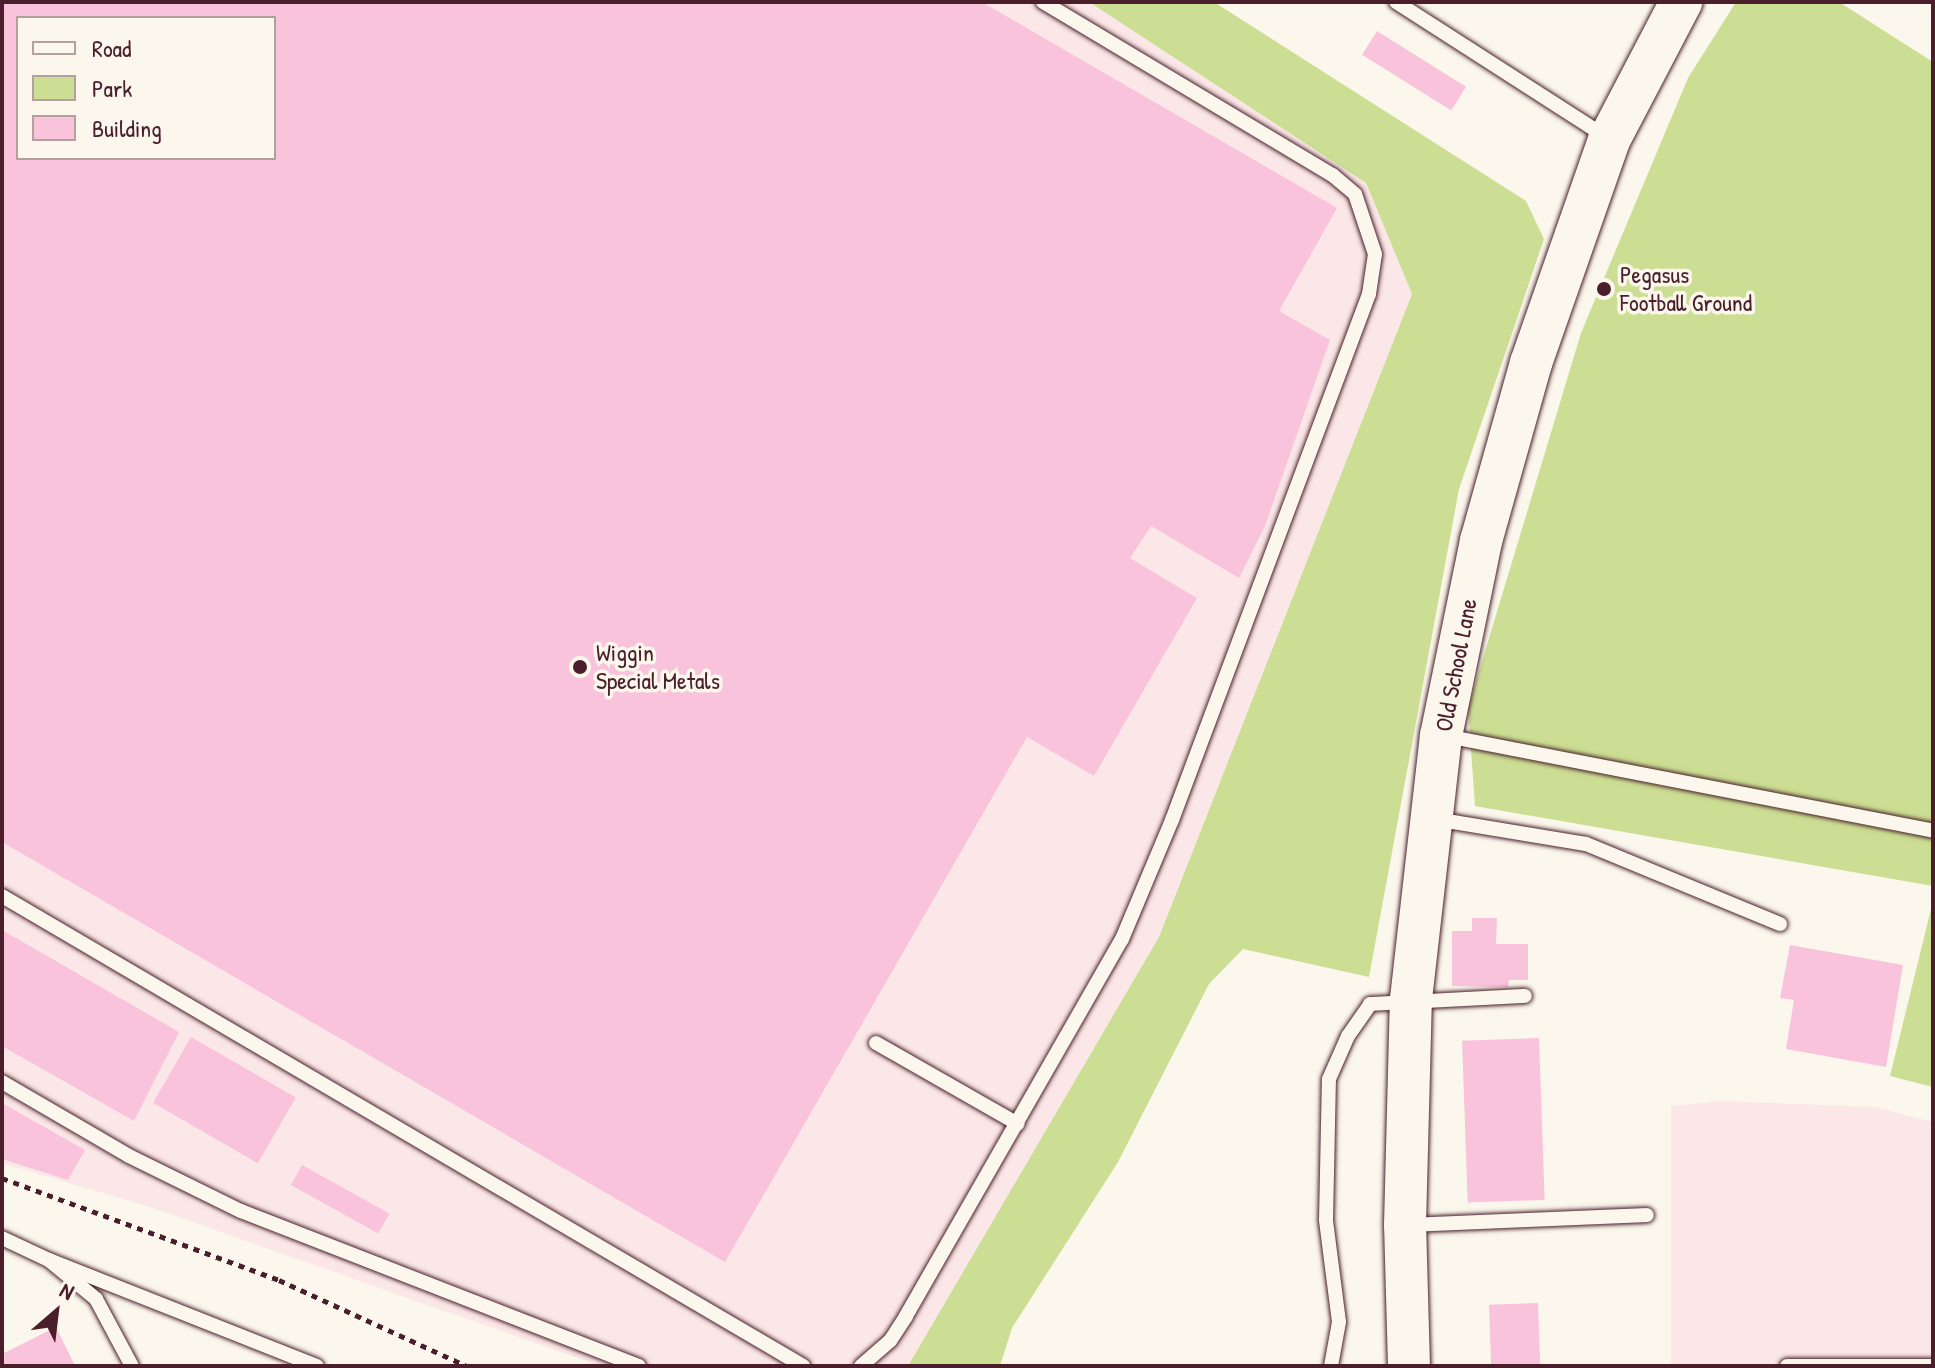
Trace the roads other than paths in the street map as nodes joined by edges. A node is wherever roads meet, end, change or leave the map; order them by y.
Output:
1 (1043, 2) edge
2 (1396, 2) edge
3 (1681, 2) edge
4 (1609, 140) junction
5 (1441, 736) junction
6 (1430, 819) junction
7 (1933, 831) edge
8 (2, 896) edge
9 (1780, 924) dead end
10 (1525, 996) dead end
11 (1411, 999) junction
12 (876, 1043) dead end
13 (2, 1082) edge
14 (1018, 1124) junction
15 (1647, 1215) dead end
16 (1405, 1225) junction
17 (2, 1238) edge
18 (49, 1260) junction
19 (132, 1366) edge
20 (317, 1366) edge
21 (639, 1366) edge
22 (803, 1366) edge
23 (861, 1366) edge
24 (1331, 1366) edge
25 (1409, 1366) edge
26 (1787, 1366) edge
27 (1933, 1366) edge

1 - 14 lane
2 - 4 lane
3 - 4 street, Old School Lane
4 - 5 street, Old School Lane
5 - 6 street, Old School Lane
5 - 7 lane
6 - 9 lane
6 - 11 street, Old School Lane
8 - 22 lane
10 - 11 lane
11 - 16 street, Old School Lane
11 - 24 lane
12 - 14 lane
13 - 21 lane
14 - 23 lane
15 - 16 lane
16 - 25 street, Old School Lane
17 - 18 lane
18 - 19 lane
18 - 20 lane
26 - 27 lane

